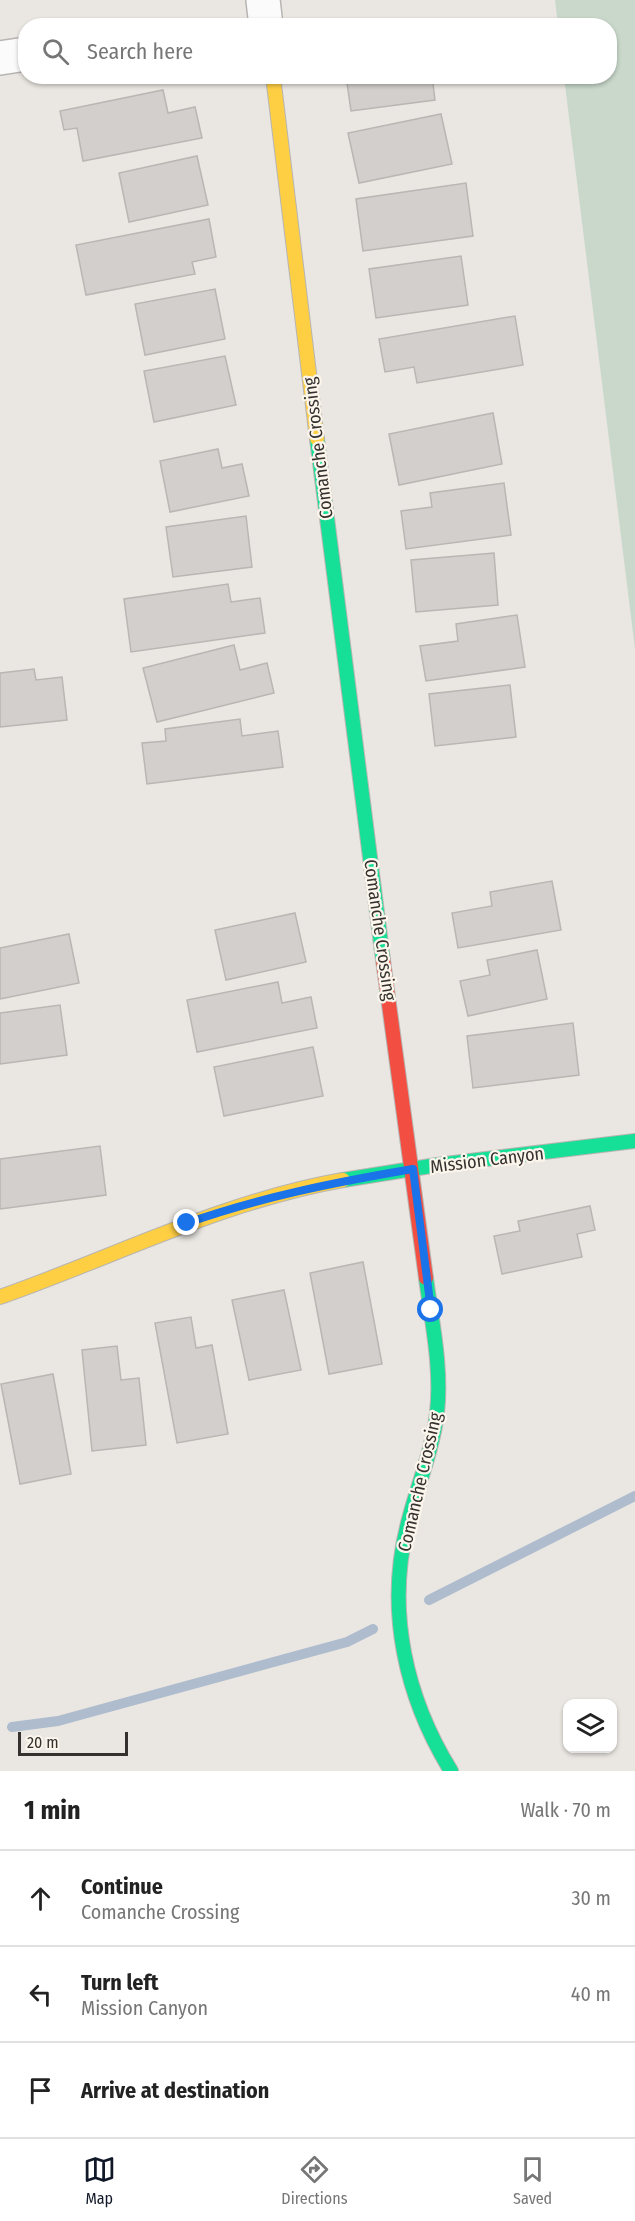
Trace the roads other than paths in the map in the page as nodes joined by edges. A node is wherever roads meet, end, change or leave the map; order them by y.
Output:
1 (18, 55) edge
2 (0, 58) edge
3 (274, 84) edge
4 (635, 1141) edge
5 (413, 1169) junction
6 (0, 1297) edge
7 (451, 1771) edge

1 - 2 street
3 - 5 street, Comanche Crossing
4 - 5 street, Mission Canyon
5 - 6 street, Mission Canyon
5 - 7 street, Comanche Crossing

